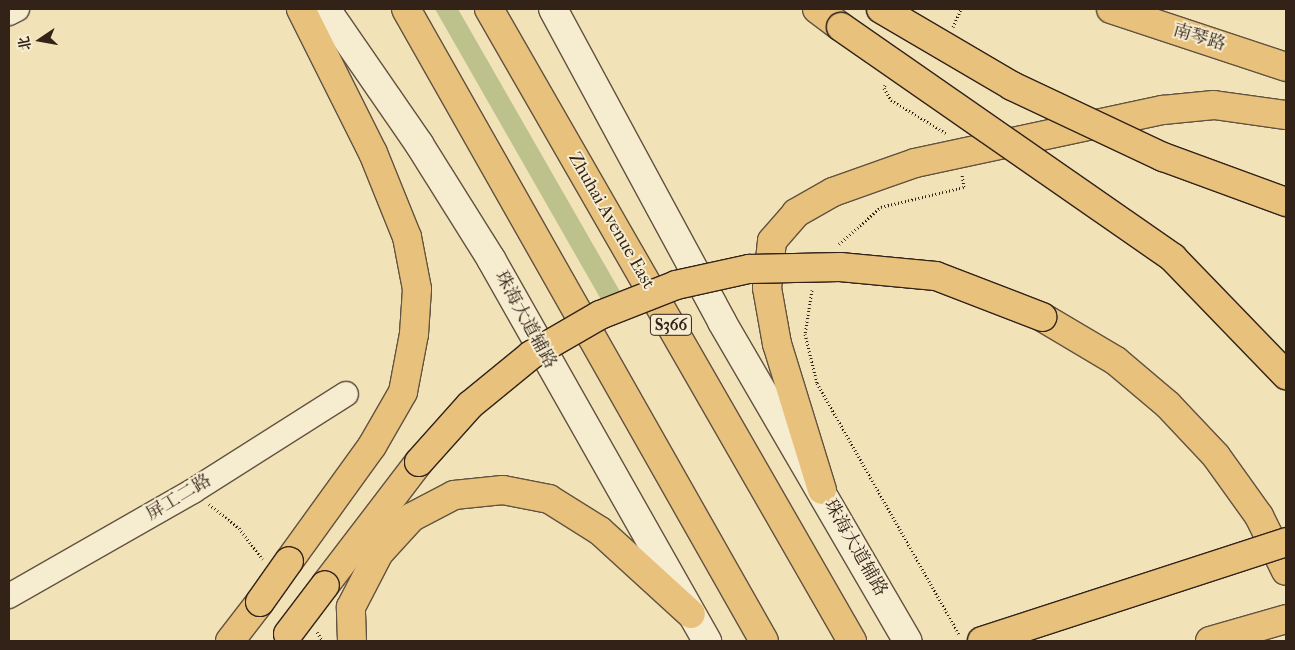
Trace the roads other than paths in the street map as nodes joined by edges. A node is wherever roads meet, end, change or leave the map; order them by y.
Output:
1 (16, 9) edge
2 (302, 9) edge
3 (326, 9) edge
4 (406, 9) edge
5 (489, 9) edge
6 (553, 9) edge
7 (817, 9) edge
8 (881, 9) edge
9 (1111, 9) edge
10 (9, 13) edge
11 (1286, 66) edge
12 (1283, 114) edge
13 (1286, 202) edge
14 (1286, 375) edge
15 (346, 394) dead end
16 (822, 490) junction
17 (1286, 542) edge
18 (1286, 571) edge
19 (9, 596) edge
20 (691, 614) junction
21 (1286, 619) edge
22 (285, 638) edge
23 (230, 641) edge
24 (352, 641) edge
25 (707, 641) edge
26 (764, 641) edge
27 (852, 641) edge
28 (908, 641) edge
29 (982, 641) edge
30 (1210, 641) edge

1 - 10 street
2 - 23 main road, bridge
3 - 20 main road, 珠海大道辅路
4 - 26 main road
5 - 27 main road, Zhuhai Avenue East / S366
6 - 16 main road, 珠海大道辅路
7 - 14 main road, bridge
8 - 13 main road, bridge
9 - 11 main road, 南琴路
12 - 16 main road
15 - 19 street, 屏工二路
16 - 28 main road, 珠海大道辅路
17 - 29 main road, bridge
18 - 22 main road, bridge
20 - 24 main road
20 - 25 main road, 珠海大道辅路
21 - 30 main road

